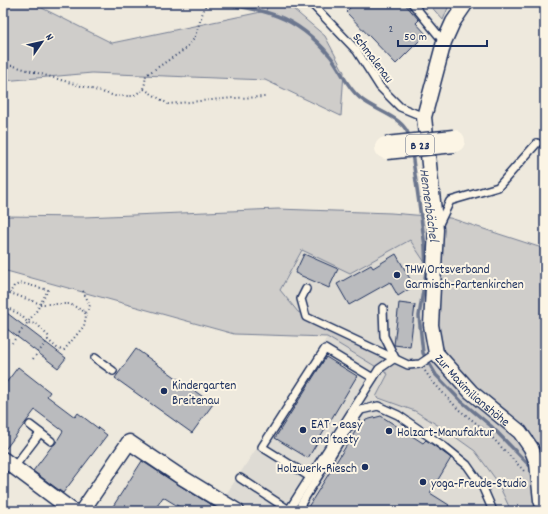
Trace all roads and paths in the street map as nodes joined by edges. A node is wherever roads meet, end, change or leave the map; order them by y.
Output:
1 (206, 3) edge
2 (311, 3) edge
3 (412, 3) edge
4 (466, 3) edge
5 (444, 42) junction
6 (3, 65) edge
7 (144, 89) junction
8 (265, 97) dead end
9 (424, 117) junction
10 (454, 141) dead end
11 (536, 143) dead end
12 (386, 148) dead end
13 (436, 230) junction
14 (306, 289) dead end
15 (83, 291) dead end
16 (10, 293) junction
17 (3, 304) edge
18 (41, 304) junction
19 (383, 308) dead end
20 (85, 312) junction
21 (28, 323) junction
22 (48, 340) junction
23 (12, 343) dead end
24 (434, 355) junction
25 (95, 358) dead end
26 (395, 358) junction
27 (33, 359) dead end
28 (420, 364) junction
29 (113, 371) dead end
30 (373, 378) junction
31 (30, 425) dead end
32 (40, 433) junction
33 (52, 441) dead end
34 (8, 463) edge
35 (534, 471) junction
36 (310, 477) junction
37 (240, 478) dead end
38 (73, 511) edge
39 (82, 511) edge
40 (237, 511) edge
41 (301, 511) edge
42 (493, 511) edge
43 (545, 511) edge

1 - 7 path
2 - 9 lane, Schmalenau
3 - 5 lane
4 - 5 street, Zur Maximilianshöhe
5 - 9 street, Zur Maximilianshöhe
6 - 7 path
7 - 8 path
9 - 13 street, Zur Maximilianshöhe
10 - 12 main road, B 23, bridge
11 - 13 lane
13 - 24 street, Zur Maximilianshöhe
14 - 26 lane
15 - 20 path
16 - 17 path
16 - 18 path
16 - 18 path
17 - 21 path
18 - 20 path
18 - 21 path
19 - 26 lane
20 - 22 path
21 - 22 path
21 - 23 path
22 - 27 path
24 - 28 lane
24 - 35 street, Zur Maximilianshöhe
25 - 29 lane
26 - 28 lane
26 - 30 lane
28 - 35 path
30 - 36 lane
30 - 36 lane
31 - 32 lane
32 - 33 lane
32 - 34 lane
34 - 38 street
35 - 43 street, Zur Maximilianshöhe
36 - 37 lane
39 - 40 street
41 - 42 lane

